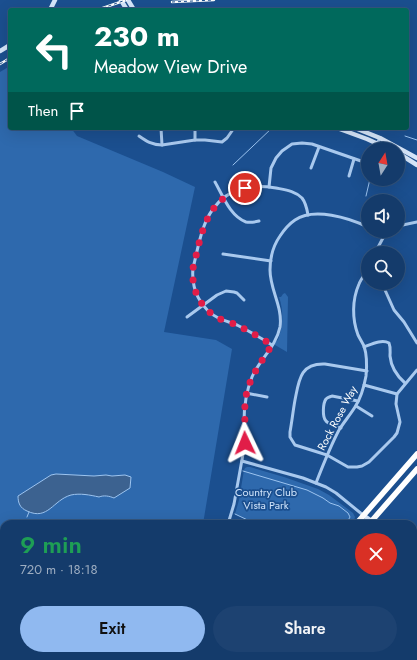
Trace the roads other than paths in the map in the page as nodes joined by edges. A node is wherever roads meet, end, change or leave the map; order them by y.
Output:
1 (161, 130) edge
2 (195, 130) edge
3 (233, 130) edge
4 (342, 130) edge
5 (360, 130) edge
6 (139, 136) dead end
7 (380, 138) junction
8 (195, 140) junction
9 (374, 142) edge
10 (378, 142) edge
11 (162, 145) junction
12 (319, 147) junction
13 (405, 158) edge
14 (417, 158) edge
15 (354, 159) junction
16 (361, 161) edge
17 (417, 165) edge
18 (311, 168) dead end
19 (349, 176) dead end
20 (215, 182) dead end
21 (269, 187) junction
22 (224, 198) junction
23 (308, 215) junction
24 (259, 221) dead end
25 (417, 222) edge
26 (361, 225) edge
27 (405, 225) edge
28 (223, 254) dead end
29 (271, 261) junction
30 (361, 282) edge
31 (385, 290) edge
32 (244, 300) dead end
33 (204, 305) junction
34 (187, 317) dead end
35 (417, 343) edge
36 (272, 345) junction
37 (364, 347) junction
38 (417, 370) edge
39 (367, 371) junction
40 (405, 383) junction
41 (364, 385) junction
42 (246, 393) junction
43 (397, 394) junction
44 (267, 398) dead end
45 (358, 401) junction
46 (356, 406) junction
47 (372, 416) dead end
48 (341, 428) junction
49 (417, 454) edge
50 (327, 455) junction
51 (242, 461) junction
52 (417, 469) edge
53 (316, 483) junction
54 (363, 515) junction
55 (229, 520) edge
56 (359, 520) edge
57 (368, 520) edge
58 (374, 520) edge

1 - 11 street
2 - 8 street
3 - 8 street
4 - 9 street
5 - 7 street
6 - 11 street
7 - 10 street
7 - 14 street
8 - 11 street
12 - 15 street
12 - 18 street
12 - 21 street
13 - 17 street
15 - 16 street
15 - 19 street
20 - 22 street
21 - 22 street
21 - 23 street
22 - 24 street
22 - 33 street
23 - 26 street
23 - 29 street
25 - 27 street
28 - 29 street
29 - 36 street
30 - 37 street, Rock Rose Way
31 - 35 street
32 - 33 street
33 - 34 street
33 - 36 street
36 - 42 street
37 - 39 street, Rock Rose Way
37 - 40 street
38 - 40 street
39 - 41 street, Rock Rose Way
39 - 50 street
40 - 43 street
41 - 43 street
41 - 45 street, Rock Rose Way
42 - 44 street
42 - 51 street
43 - 50 street
45 - 46 street, Rock Rose Way
45 - 48 street
46 - 47 street
46 - 48 street, Rock Rose Way
48 - 50 street, Rock Rose Way
49 - 54 highway
50 - 53 street, Rock Rose Way
51 - 53 street
51 - 55 street
52 - 58 highway
53 - 54 street
54 - 56 highway
54 - 57 street

